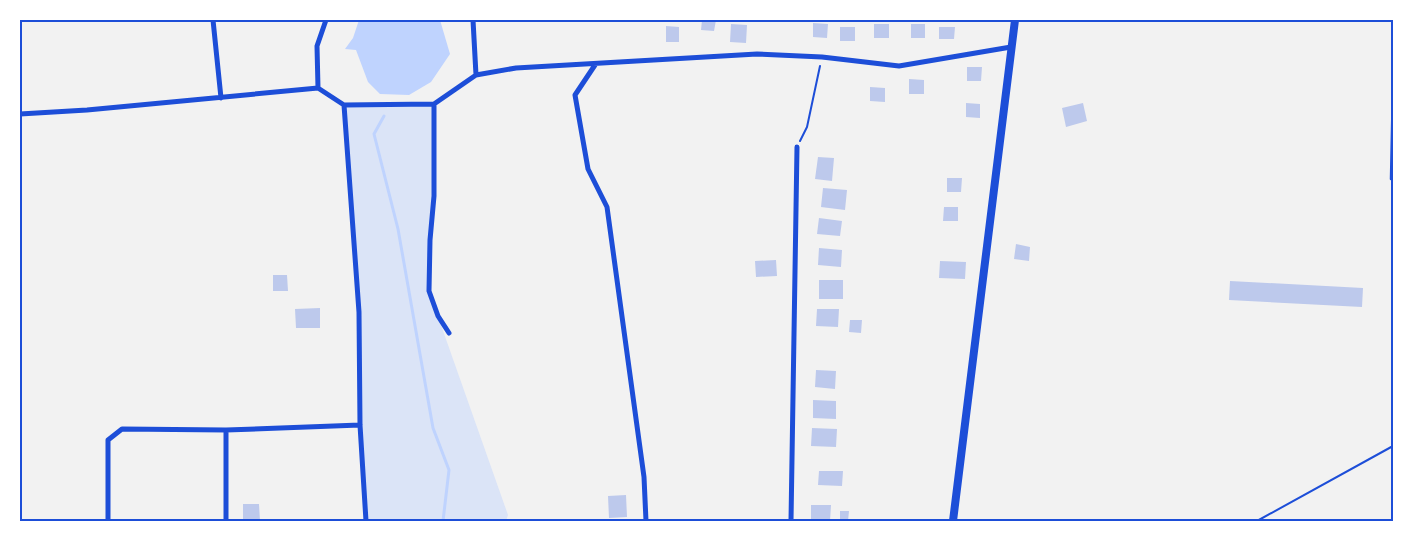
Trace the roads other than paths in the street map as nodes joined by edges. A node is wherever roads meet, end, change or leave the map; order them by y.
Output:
1 (214, 20) edge
2 (326, 20) edge
3 (473, 20) edge
4 (1015, 20) edge
5 (1011, 47) junction
6 (595, 65) junction
7 (476, 75) junction
8 (1393, 84) edge
9 (318, 88) junction
10 (221, 98) junction
11 (434, 104) junction
12 (344, 105) junction
13 (20, 114) edge
14 (797, 147) road end
15 (1391, 179) dead end
16 (449, 333) dead end
17 (360, 425) junction
18 (226, 430) junction
19 (108, 521) edge
20 (226, 521) edge
21 (366, 521) edge
22 (646, 521) edge
23 (791, 521) edge
24 (953, 521) edge

1 - 10 street
2 - 9 street
3 - 7 street
4 - 5 main road
5 - 6 street
5 - 24 main road
6 - 7 street
6 - 22 street
7 - 11 street
8 - 15 lane
9 - 10 street
9 - 12 street
10 - 13 street
11 - 12 street
11 - 16 street
12 - 17 street
14 - 23 street
17 - 18 street
17 - 21 street
18 - 19 street
18 - 20 street

